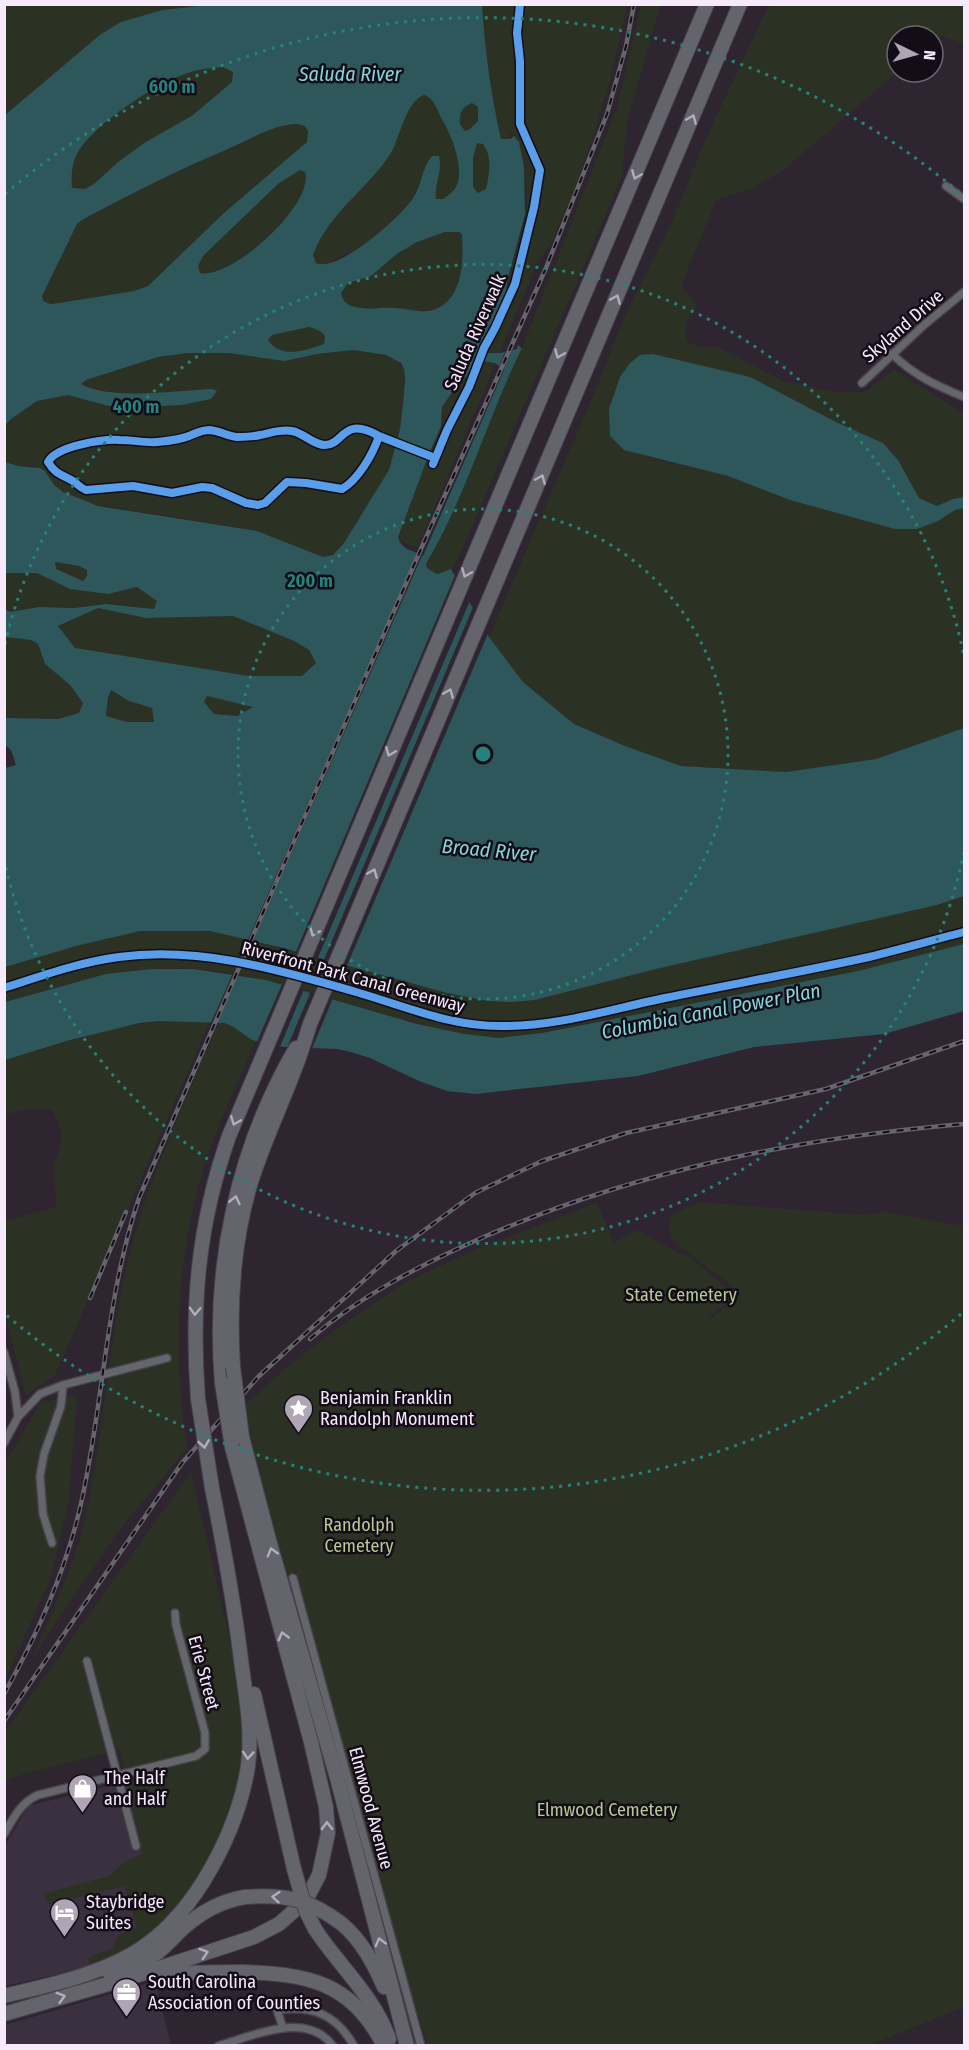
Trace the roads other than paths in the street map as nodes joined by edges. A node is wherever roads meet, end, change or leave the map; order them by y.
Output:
1 (707, 4) edge
2 (740, 4) edge
3 (946, 186) dead end
4 (964, 200) edge
5 (964, 292) edge
6 (892, 354) junction
7 (862, 383) dead end
8 (964, 397) edge
9 (290, 1069) junction
10 (4, 1352) edge
11 (167, 1358) dead end
12 (63, 1385) junction
13 (18, 1417) junction
14 (237, 1442) junction
15 (4, 1443) edge
16 (52, 1543) dead end
17 (292, 1578) dead end
18 (175, 1613) dead end
19 (235, 1613) junction
20 (87, 1661) dead end
21 (118, 1775) junction
22 (4, 1834) edge
23 (136, 1846) dead end
24 (83, 1976) junction
25 (129, 1978) junction
26 (4, 1996) edge
27 (4, 2013) edge
28 (283, 2028) junction
29 (406, 2043) edge
30 (218, 2046) edge
31 (333, 2046) edge
32 (354, 2046) edge
33 (384, 2046) edge
34 (391, 2046) edge
35 (421, 2046) edge

1 -> 19 highway, bridge
9 -> 2 highway
3 - 4 street
5 - 6 street, Skyland Drive
6 - 7 street, Skyland Drive
6 - 8 street
9 - 14 highway, bridge
14 -> 9 highway, bridge
10 - 13 street
11 - 12 street
12 - 13 street
12 - 16 street
13 - 15 street
25 -> 14 highway
29 -> 14 highway
17 - 35 street, Elmwood Avenue
18 - 21 street, Erie Street
19 -> 24 highway
19 - 34 highway, bridge
20 - 21 street
21 - 22 street
21 - 23 street
24 - 26 highway
29 -> 24 highway, bridge
27 -> 25 highway
25 - 33 highway
28 - 30 street
28 - 31 street
28 - 32 street

